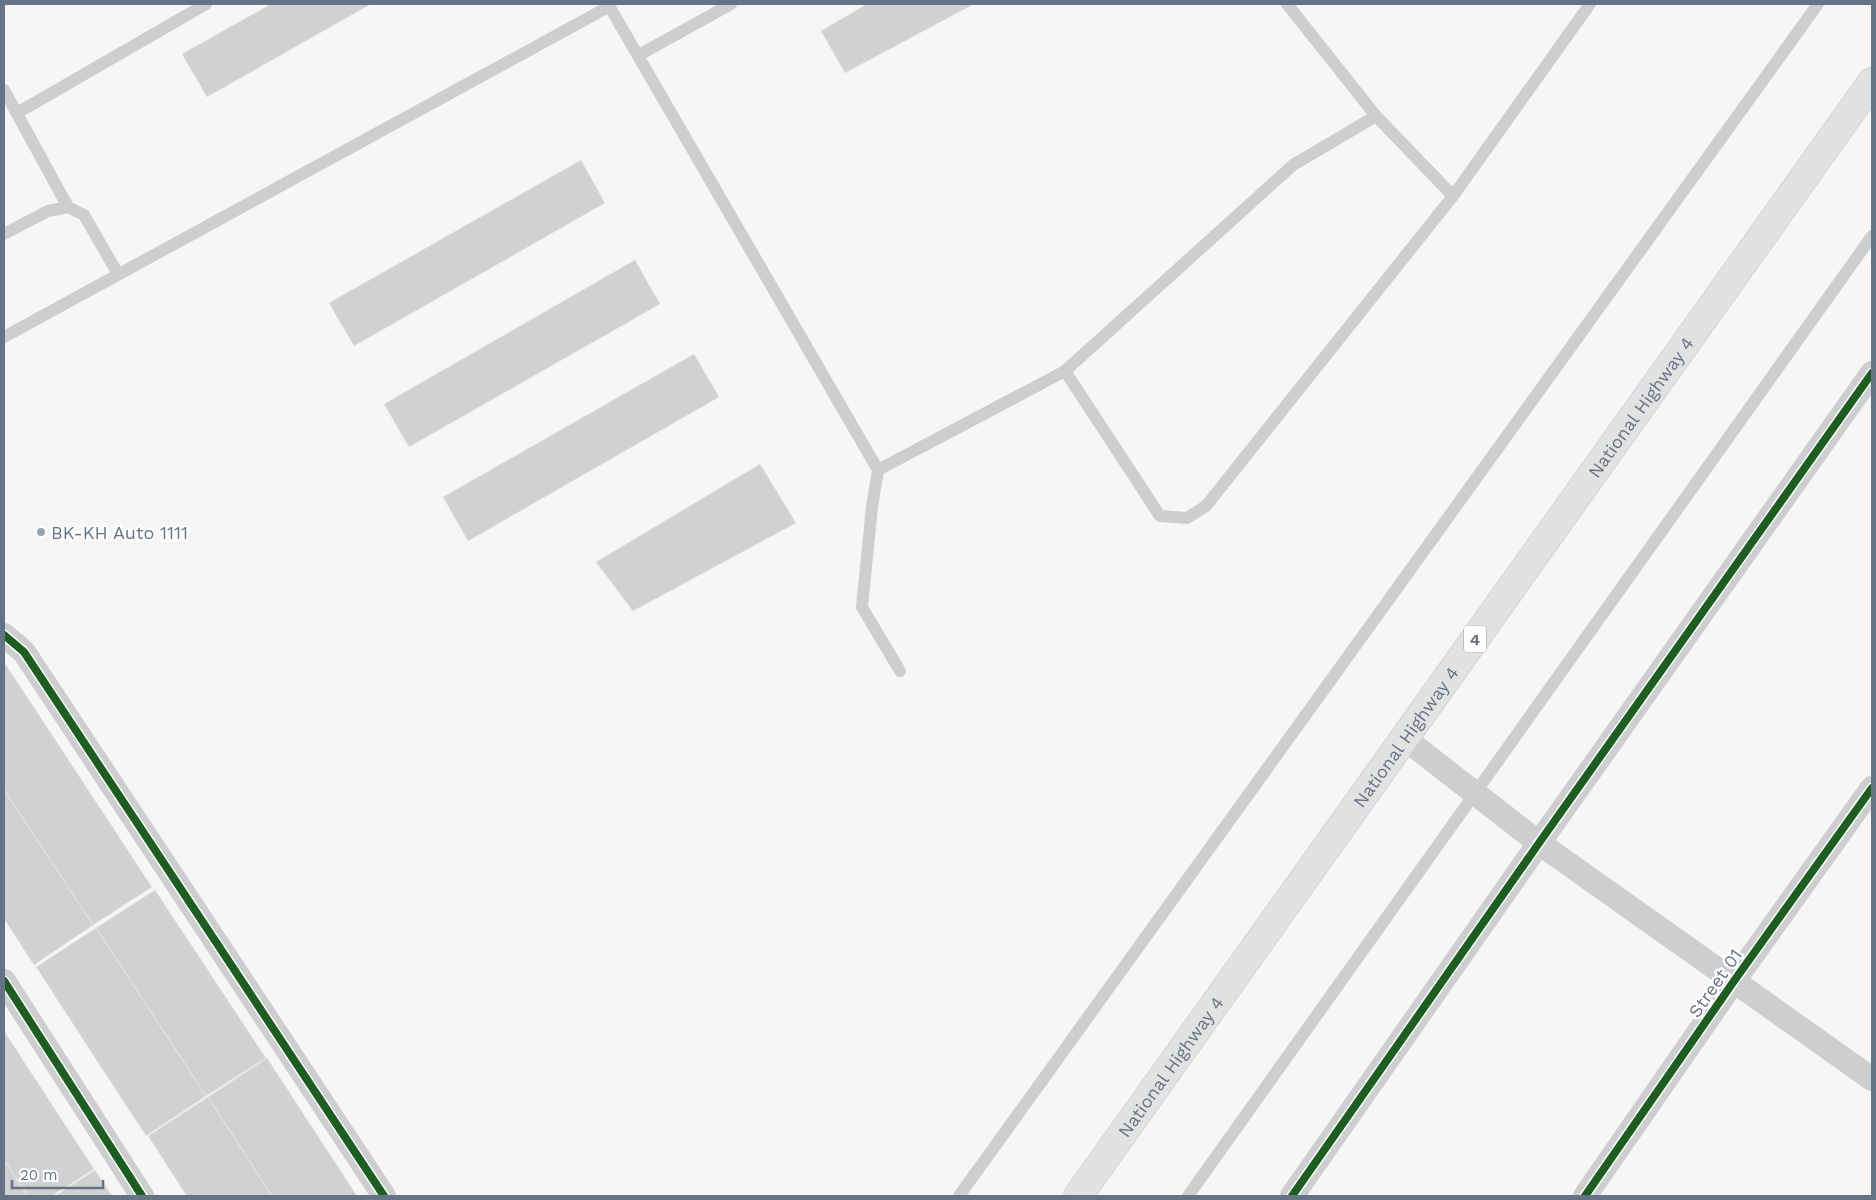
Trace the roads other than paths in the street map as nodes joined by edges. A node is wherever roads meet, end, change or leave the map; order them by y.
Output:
1 (206, 4) edge
2 (731, 4) edge
3 (1287, 4) edge
4 (1590, 4) edge
5 (1818, 4) edge
6 (609, 5) edge
7 (639, 55) junction
8 (1872, 82) edge
9 (4, 90) edge
10 (16, 113) junction
11 (1376, 116) junction
12 (1453, 196) junction
13 (68, 206) junction
14 (4, 234) edge
15 (1872, 236) edge
16 (118, 274) junction
17 (4, 336) edge
18 (1065, 370) junction
19 (1872, 373) edge
20 (878, 470) junction
21 (4, 635) edge
22 (900, 671) dead end
23 (1404, 738) junction
24 (1872, 788) edge
25 (1475, 794) junction
26 (1539, 843) junction
27 (4, 981) edge
28 (1734, 982) junction
29 (1872, 1079) edge
30 (142, 1196) edge
31 (384, 1196) edge
32 (959, 1196) edge
33 (1078, 1196) edge
34 (1188, 1196) edge
35 (1292, 1196) edge
36 (1585, 1196) edge

1 - 10 lane
2 - 7 lane
3 - 11 lane
4 - 12 lane
5 - 32 lane
6 - 7 lane
6 - 16 lane
7 - 20 lane
8 - 23 highway, National Highway 4 / 4
9 - 10 lane
10 - 13 lane
11 - 12 lane
11 - 18 lane
12 - 18 lane
13 - 14 lane
13 - 16 lane
15 - 25 lane
16 - 17 lane
18 - 20 lane
19 - 26 street
20 - 22 lane
21 - 31 street
23 - 25 street
23 - 33 highway, National Highway 4 / 4
24 - 28 street, Street 01
25 - 26 street
25 - 34 lane
26 - 28 street
26 - 35 street
27 - 30 street
28 - 29 street
28 - 36 street, Street 01

